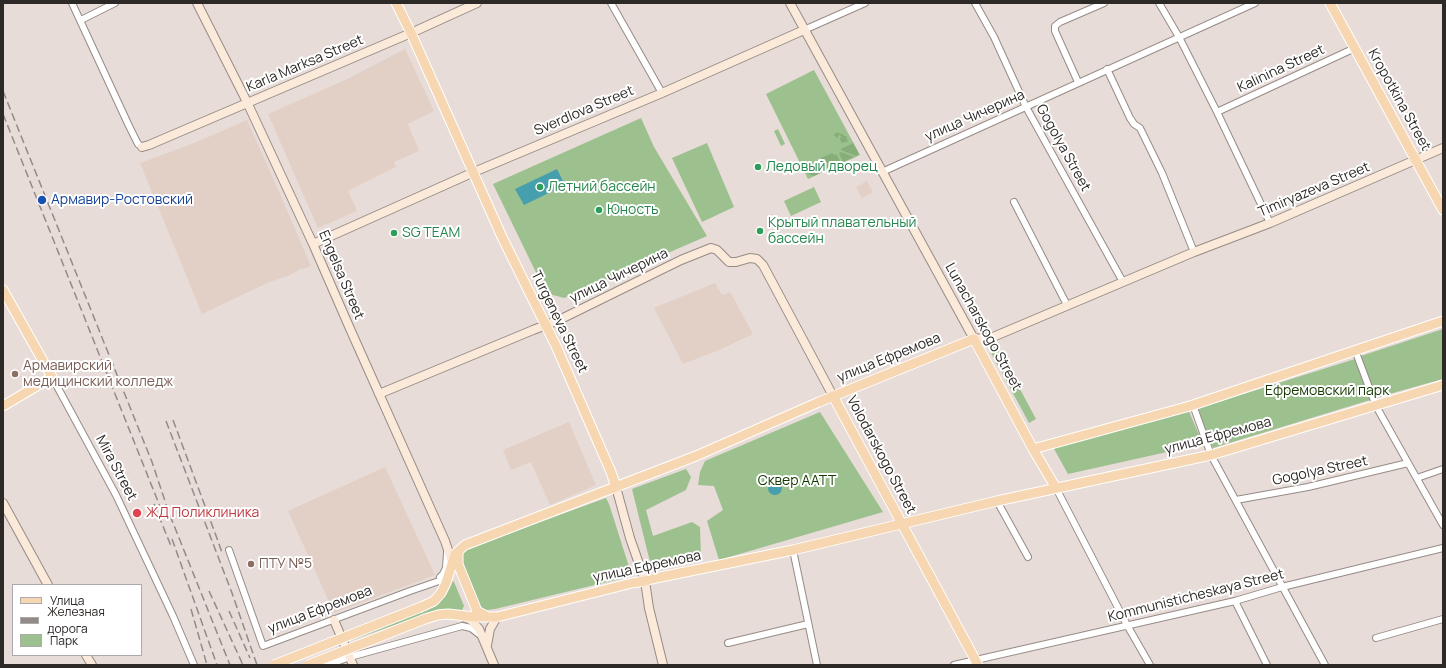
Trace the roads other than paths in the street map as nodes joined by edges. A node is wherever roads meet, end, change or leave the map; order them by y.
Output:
1 (72, 3) edge
2 (115, 3) edge
3 (197, 3) edge
4 (396, 3) edge
5 (477, 3) edge
6 (611, 3) edge
7 (790, 3) edge
8 (865, 3) edge
9 (975, 3) edge
10 (1104, 3) edge
11 (1159, 3) edge
12 (1255, 3) edge
13 (1330, 3) edge
14 (81, 20) junction
15 (804, 30) junction
16 (412, 33) junction
17 (1179, 37) junction
18 (1355, 48) junction
19 (1107, 69) junction
20 (1078, 82) junction
21 (662, 93) junction
22 (247, 102) junction
23 (1026, 107) junction
24 (1217, 112) junction
25 (142, 147) joint
26 (1443, 148) edge
27 (1416, 160) junction
28 (474, 172) junction
29 (882, 172) junction
30 (1014, 202) dead end
31 (1443, 210) edge
32 (1270, 223) junction
33 (313, 244) junction
34 (1194, 252) junction
35 (757, 259) joint
36 (1123, 282) junction
37 (3, 290) edge
38 (1067, 305) junction
39 (1443, 321) edge
40 (546, 324) junction
41 (974, 339) junction
42 (1355, 350) junction
43 (52, 377) junction
44 (1443, 385) edge
45 (379, 394) junction
46 (833, 396) junction
47 (3, 406) edge
48 (1192, 406) junction
49 (1376, 406) junction
50 (1033, 449) junction
51 (1212, 455) junction
52 (1408, 463) junction
53 (1443, 469) edge
54 (1417, 478) junction
55 (616, 487) junction
56 (1056, 488) junction
57 (1236, 500) junction
58 (997, 502) junction
59 (3, 503) edge
60 (903, 525) junction
61 (1443, 525) edge
62 (445, 542) junction
63 (462, 547) junction
64 (1443, 548) edge
65 (229, 550) dead end
66 (793, 550) junction
67 (1028, 557) dead end
68 (451, 566) junction
69 (645, 581) junction
70 (47, 584) edge
71 (1282, 587) junction
72 (420, 588) junction
73 (1235, 601) junction
74 (460, 615) junction
75 (496, 617) junction
76 (1443, 619) edge
77 (334, 620) junction
78 (808, 624) junction
79 (1127, 625) junction
80 (1376, 638) dead end
81 (728, 643) dead end
82 (487, 646) junction
83 (87, 656) edge
84 (351, 661) edge
85 (977, 662) edge
86 (92, 665) edge
87 (194, 665) edge
88 (274, 665) edge
89 (308, 665) edge
90 (328, 665) edge
91 (494, 665) edge
92 (663, 665) edge
93 (817, 665) edge
94 (954, 665) edge
95 (1150, 665) edge
96 (1267, 665) edge
97 (1324, 665) edge

1 - 14 street
2 - 14 street
3 - 22 street, Engelsa Street
4 - 16 main road, Turgeneva Street
5 - 16 street, Karla Marksa Street
6 - 21 street
7 - 15 street, Lunacharskogo Street
8 - 15 street, Sverdlova Street
9 - 23 street, Gogolya Street
10 - 20 street
11 - 17 street
12 - 17 street, улица Чичерина
13 - 18 main road, Kropotkina Street
14 - 25 street
15 - 21 street, Sverdlova Street
15 - 29 street, Lunacharskogo Street
16 - 22 street, Karla Marksa Street
16 - 28 main road, Turgeneva Street
17 - 19 street, улица Чичерина
17 - 24 street
18 - 24 street, Kalinina Street
18 - 27 main road, Kropotkina Street
19 - 20 street, улица Чичерина
19 - 34 street
20 - 23 street, улица Чичерина
21 - 28 street, Sverdlova Street
22 - 25 street, Karla Marksa Street
22 - 33 street, Engelsa Street
23 - 29 street, улица Чичерина
23 - 36 street, Gogolya Street
24 - 32 street
26 - 27 street, Timiryazeva Street
27 - 31 main road, Kropotkina Street
27 - 32 street, Timiryazeva Street
28 - 33 street, Sverdlova Street
28 - 40 main road, Turgeneva Street
29 - 41 street, Lunacharskogo Street
30 - 38 street
32 - 34 street, Timiryazeva Street
33 - 45 street, Engelsa Street
34 - 36 street, Timiryazeva Street
35 - 40 street, улица Чичерина
35 - 46 street, Volodarskogo Street
36 - 38 street, Timiryazeva Street
37 - 43 main road, Mira Street
38 - 41 street, Timiryazeva Street
39 - 42 main road
40 - 45 street, улица Чичерина
40 - 55 main road, Turgeneva Street
41 - 46 main road, улица Ефремова
41 - 50 main road, Lunacharskogo Street
42 - 48 main road
42 - 49 street
43 - 47 main road
43 - 87 street, Mira Street
44 - 49 main road, улица Ефремова
45 - 62 street, Engelsa Street
46 - 55 main road, улица Ефремова
46 - 60 main road, Volodarskogo Street
48 - 50 main road
48 - 51 street
49 - 51 main road, улица Ефремова
49 - 52 street
50 - 56 main road, Lunacharskogo Street
51 - 56 main road, улица Ефремова
51 - 57 street
52 - 54 street
52 - 57 street, Gogolya Street
53 - 54 street
54 - 61 street
55 - 63 main road, улица Ефремова
55 - 69 street, Turgeneva Street
56 - 58 main road, улица Ефремова
56 - 79 street, Lunacharskogo Street
57 - 71 street
58 - 60 main road, улица Ефремова
58 - 67 street
59 - 70 street
60 - 66 main road, улица Ефремова
60 - 85 main road, Volodarskogo Street
62 - 63 street
62 - 68 street, Engelsa Street
62 - 72 street
63 - 68 main road, улица Ефремова
63 - 75 main road
64 - 71 street, Kommunisticheskaya Street
65 - 77 street, улица Ефремова
66 - 69 main road, улица Ефремова
66 - 78 street
68 - 72 street, улица Ефремова
68 - 88 main road, улица Ефремова, bridge
69 - 75 main road, улица Ефремова
69 - 92 street, Turgeneva Street
71 - 73 street, Kommunisticheskaya Street
71 - 97 street
72 - 77 street, улица Ефремова
73 - 79 street, Kommunisticheskaya Street
73 - 96 street
74 - 75 main road, улица Ефремова
74 - 82 street
74 - 89 main road, улица Ефремова, bridge
75 - 82 street
76 - 80 street
77 - 84 street
78 - 81 street
78 - 93 street
79 - 85 street, Kommunisticheskaya Street
79 - 95 street, Lunacharskogo Street
82 - 84 street
82 - 91 street
83 - 86 street
84 - 90 street
85 - 94 street, Kommunisticheskaya Street

